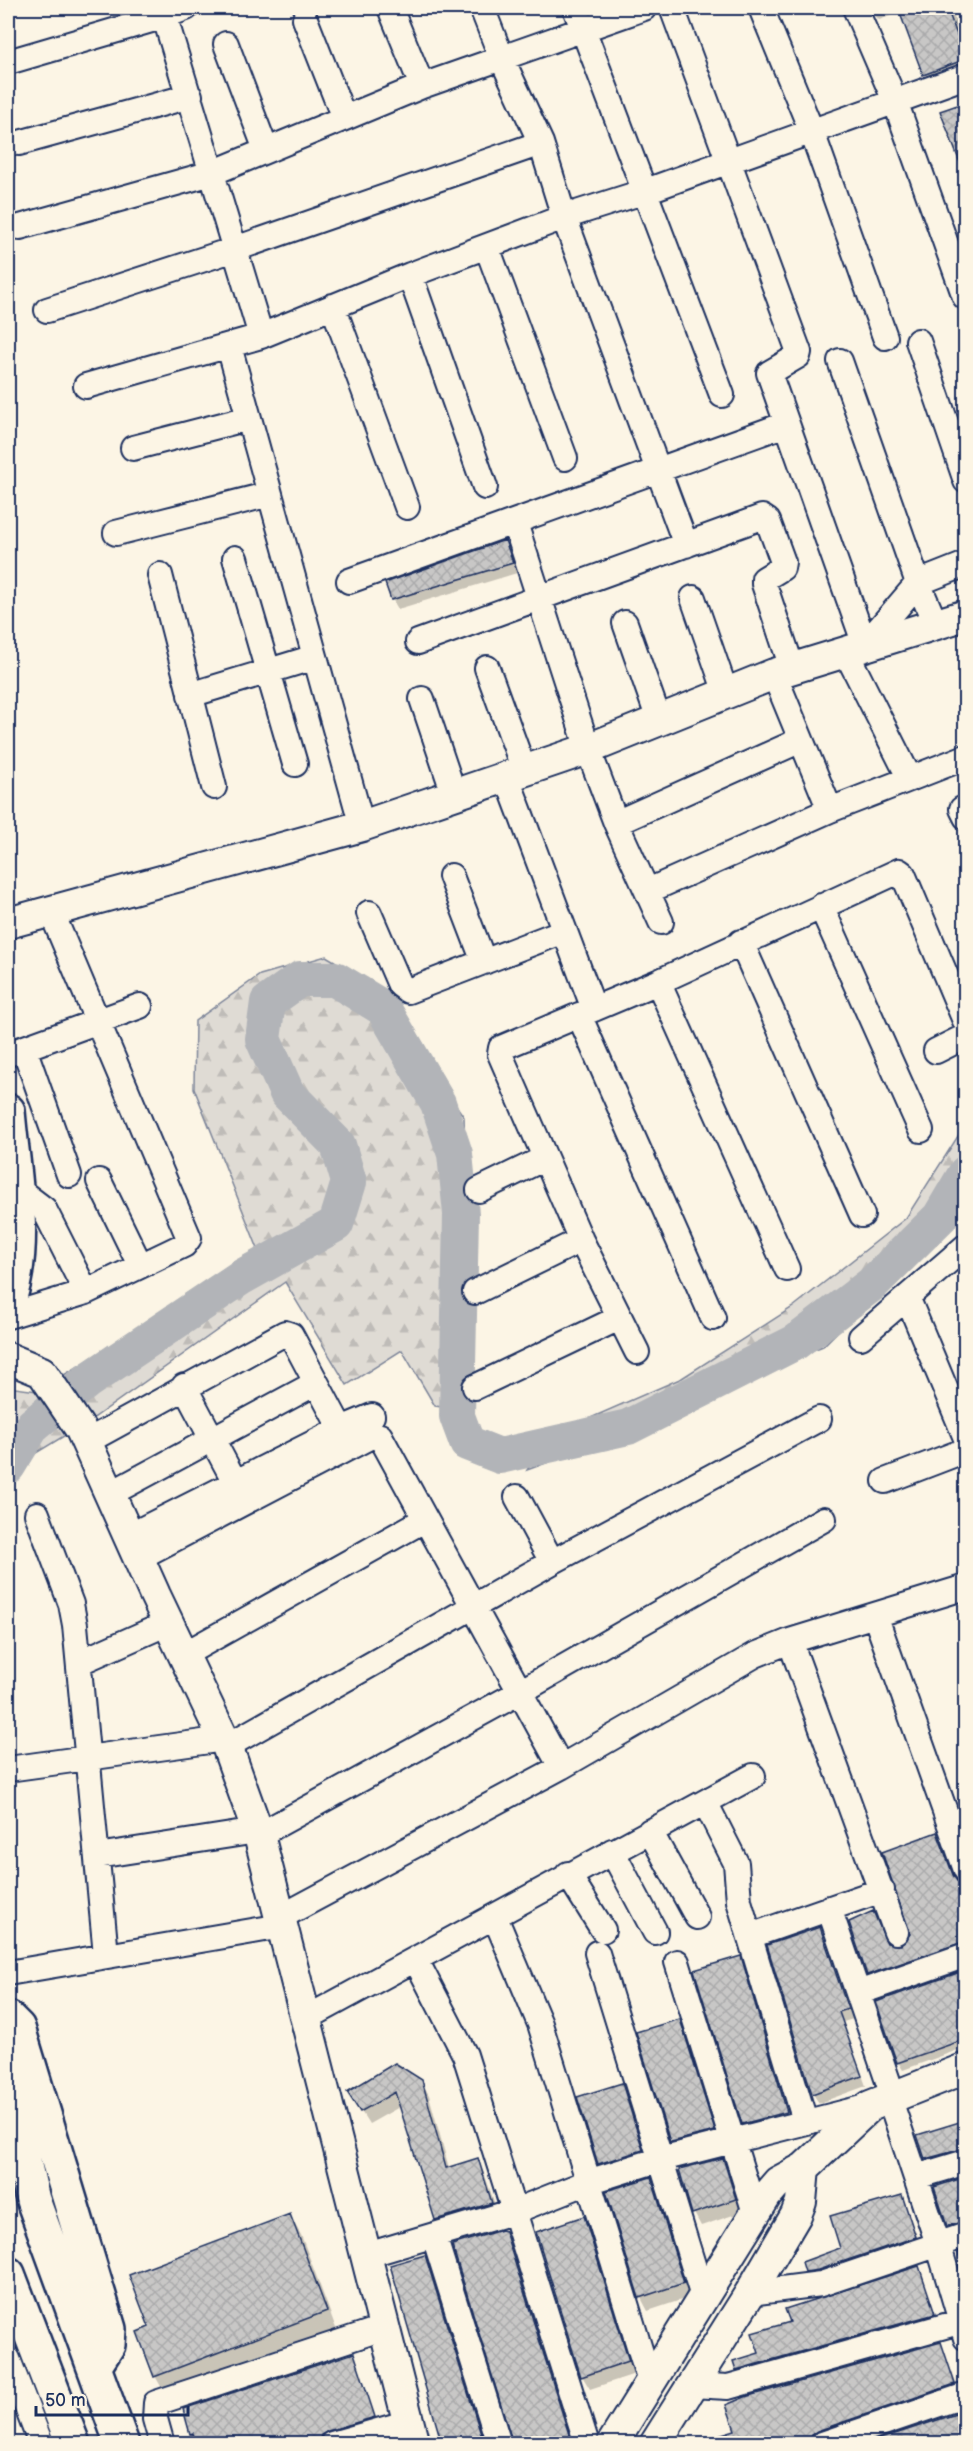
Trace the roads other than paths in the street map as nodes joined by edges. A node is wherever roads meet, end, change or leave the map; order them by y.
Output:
1 (390, 8) edge
2 (482, 8) edge
3 (644, 8) edge
4 (672, 8) edge
5 (761, 8) edge
6 (855, 8) edge
7 (171, 10) edge
8 (580, 18) edge
9 (305, 19) dead end
10 (226, 44) dead end
11 (502, 59) junction
12 (8, 62) edge
13 (966, 76) edge
14 (422, 86) junction
15 (190, 96) junction
16 (895, 101) junction
17 (344, 118) junction
18 (812, 132) junction
19 (19, 143) dead end
20 (541, 143) junction
21 (266, 150) junction
22 (729, 160) junction
23 (212, 172) junction
24 (646, 191) junction
25 (564, 217) junction
26 (20, 227) dead end
27 (486, 247) junction
28 (235, 249) junction
29 (410, 275) junction
30 (965, 297) edge
31 (333, 306) junction
32 (47, 310) dead end
33 (261, 336) junction
34 (885, 337) dead end
35 (918, 341) dead end
36 (229, 346) junction
37 (840, 361) dead end
38 (86, 386) dead end
39 (722, 395) dead end
40 (249, 418) junction
41 (786, 424) junction
42 (133, 448) dead end
43 (565, 458) dead end
44 (658, 470) junction
45 (966, 481) edge
46 (485, 487) dead end
47 (270, 494) junction
48 (407, 507) dead end
49 (515, 523) junction
50 (116, 533) dead end
51 (686, 545) junction
52 (235, 558) dead end
53 (966, 564) edge
54 (160, 575) dead end
55 (349, 581) dead end
56 (918, 583) junction
57 (693, 598) dead end
58 (540, 600) junction
59 (966, 615) edge
60 (625, 623) dead end
61 (935, 623) junction
62 (418, 642) dead end
63 (855, 647) junction
64 (315, 657) junction
65 (487, 668) dead end
66 (783, 671) junction
67 (266, 672) junction
68 (726, 693) junction
69 (190, 695) junction
70 (422, 699) dead end
71 (659, 720) junction
72 (801, 740) junction
73 (588, 749) junction
74 (966, 756) edge
75 (295, 764) dead end
76 (515, 772) junction
77 (909, 777) junction
78 (214, 786) dead end
79 (454, 794) junction
80 (830, 810) junction
81 (616, 823) junction
82 (362, 826) junction
83 (451, 876) dead end
84 (648, 891) junction
85 (820, 906) junction
86 (51, 911) junction
87 (369, 913) dead end
88 (661, 922) dead end
89 (8, 923) edge
90 (564, 931) junction
91 (741, 942) junction
92 (484, 962) junction
93 (658, 982) junction
94 (140, 1006) dead end
95 (587, 1012) junction
96 (98, 1020) junction
97 (966, 1023) edge
98 (966, 1036) edge
99 (16, 1051) edge
100 (936, 1051) dead end
101 (8, 1111) edge
102 (921, 1130) dead end
103 (545, 1158) junction
104 (69, 1174) dead end
105 (99, 1181) dead end
106 (15, 1187) junction
107 (479, 1190) dead end
108 (862, 1215) dead end
109 (581, 1240) junction
110 (966, 1246) edge
111 (140, 1265) junction
112 (787, 1269) dead end
113 (86, 1292) junction
114 (475, 1292) dead end
115 (907, 1297) junction
116 (8, 1303) edge
117 (8, 1316) edge
118 (619, 1318) junction
119 (713, 1318) dead end
120 (861, 1337) dead end
121 (637, 1352) dead end
122 (8, 1358) edge
123 (316, 1383) junction
124 (184, 1386) junction
125 (475, 1387) dead end
126 (372, 1416) dead end
127 (819, 1419) dead end
128 (341, 1429) junction
129 (83, 1436) junction
130 (211, 1438) junction
131 (966, 1438) edge
132 (966, 1450) edge
133 (885, 1481) dead end
134 (235, 1482) junction
135 (110, 1494) junction
136 (517, 1497) dead end
137 (37, 1514) dead end
138 (824, 1519) dead end
139 (424, 1520) junction
140 (133, 1547) junction
141 (552, 1562) junction
142 (964, 1594) edge
143 (472, 1607) junction
144 (875, 1615) junction
145 (168, 1623) junction
146 (790, 1641) junction
147 (183, 1655) junction
148 (80, 1662) junction
149 (520, 1692) junction
150 (226, 1743) junction
151 (88, 1760) junction
152 (561, 1767) junction
153 (8, 1769) edge
154 (753, 1776) dead end
155 (705, 1802) junction
156 (650, 1831) junction
157 (258, 1833) junction
158 (612, 1851) junction
159 (97, 1856) junction
160 (966, 1870) edge
161 (568, 1874) junction
162 (882, 1890) junction
163 (829, 1908) junction
164 (495, 1917) junction
165 (697, 1917) dead end
166 (280, 1922) junction
167 (655, 1932) dead end
168 (896, 1932) dead end
169 (750, 1936) junction
170 (106, 1955) junction
171 (966, 1955) edge
172 (416, 1960) junction
173 (677, 1962) dead end
174 (8, 1973) edge
175 (858, 1993) junction
176 (8, 2018) edge
177 (305, 2019) junction
178 (966, 2068) edge
179 (8, 2094) edge
180 (884, 2100) junction
181 (805, 2121) junction
182 (733, 2139) junction
183 (661, 2159) junction
184 (966, 2162) edge
185 (804, 2168) junction
186 (916, 2177) junction
187 (588, 2182) junction
188 (515, 2211) junction
189 (756, 2213) junction
190 (966, 2235) edge
191 (434, 2236) junction
192 (938, 2244) junction
193 (364, 2256) junction
194 (8, 2274) edge
195 (750, 2293) junction
196 (703, 2297) junction
197 (964, 2326) edge
198 (383, 2328) junction
199 (8, 2359) edge
200 (94, 2367) junction
201 (650, 2382) junction
202 (691, 2385) junction
203 (966, 2395) edge
204 (412, 2433) edge
205 (41, 2444) edge
206 (73, 2444) edge
207 (122, 2444) edge
208 (162, 2444) edge
209 (332, 2444) edge
210 (500, 2444) edge
211 (587, 2444) edge
212 (612, 2444) edge
213 (655, 2444) edge
214 (822, 2444) edge

1 - 14 street
2 - 11 street
3 - 8 street
4 - 22 street
5 - 18 street
6 - 16 street
7 - 12 street
7 - 15 street
8 - 11 street
8 - 24 street
9 - 17 street
10 - 21 street
11 - 14 street
11 - 20 street
13 - 16 street
14 - 17 street
15 - 19 street
15 - 23 street
16 - 18 street
16 - 30 street
17 - 21 street
18 - 22 street
18 - 34 street
20 - 25 street
20 - 28 street
21 - 23 street
22 - 24 street
22 - 41 street
23 - 26 street
23 - 28 street
24 - 25 street
24 - 39 street
25 - 27 street
25 - 44 street
27 - 29 street
27 - 43 street
28 - 32 street
28 - 33 street
29 - 31 street
29 - 46 street
31 - 33 street
31 - 48 street
33 - 36 street
35 - 45 street
36 - 38 street
36 - 40 street
37 - 56 street
40 - 42 street
40 - 47 street
41 - 44 street
41 - 63 street
44 - 49 street
44 - 51 street
47 - 50 street
47 - 64 street
49 - 55 street
49 - 58 street
51 - 58 street
51 - 66 street
52 - 67 street
53 - 56 street
54 - 69 street
56 - 61 street
56 - 63 street
57 - 68 street
58 - 62 street
58 - 73 street
59 - 61 street
60 - 71 street
61 - 63 street
63 - 66 street
63 - 77 street
64 - 67 street
64 - 82 street
65 - 76 street
66 - 68 street
66 - 72 street
67 - 69 street
67 - 75 street
68 - 71 street
69 - 78 street
70 - 79 street
71 - 73 street
72 - 80 street
72 - 81 street
73 - 76 street
73 - 81 street
74 - 77 street
76 - 79 street
76 - 90 street
77 - 80 street
79 - 82 street
80 - 84 street
81 - 84 street
82 - 86 street
83 - 92 street
84 - 88 street
85 - 91 street
85 - 97 street
85 - 102 street
86 - 89 street
86 - 96 street
87 - 92 street
90 - 92 street
90 - 95 street
91 - 93 street
91 - 108 street
93 - 95 street
93 - 112 street
94 - 96 street
95 - 103 street
95 - 119 street
96 - 99 street
96 - 111 street
98 - 100 street
99 - 104 street
101 - 106 main road
103 - 107 street
103 - 109 street
105 - 111 street
106 - 113 street
106 - 116 main road
109 - 114 street
109 - 118 street
110 - 115 street
111 - 113 street
113 - 117 street
115 - 120 street
115 - 131 street
118 - 121 street
118 - 125 street
122 - 129 street
123 - 124 street
123 - 128 street
123 - 130 street
124 - 129 street
124 - 130 street
126 - 128 street
127 - 141 street
128 - 134 street
129 - 135 street
130 - 134 street
130 - 135 street
132 - 133 street
134 - 140 street
135 - 140 street
136 - 141 street
137 - 148 street
138 - 149 street
139 - 140 street
139 - 143 street
139 - 147 street
140 - 145 street
141 - 143 street
142 - 144 street
143 - 149 street
143 - 150 street
144 - 146 street
144 - 160 street
145 - 147 street
145 - 148 street
146 - 152 street
146 - 162 street
147 - 150 street
148 - 151 street
149 - 152 street
149 - 157 street
150 - 151 street
150 - 157 street
151 - 153 street
151 - 159 street
152 - 166 street
154 - 155 street
155 - 156 street
155 - 169 street
156 - 158 street
156 - 165 street
157 - 159 street
157 - 166 street
158 - 161 street
158 - 167 street
159 - 170 street
161 - 164 street
161 - 183 street
162 - 163 street
162 - 168 street
163 - 169 street
163 - 175 street
164 - 172 street
164 - 187 street
166 - 170 street
166 - 177 street
169 - 181 street
170 - 174 street
171 - 175 street
172 - 177 street
172 - 188 street
173 - 182 street
175 - 180 street
176 - 200 main road
177 - 193 street
178 - 180 street
179 - 200 main road
180 - 181 street
180 - 185 street
180 - 186 street
181 - 182 street
182 - 183 street
182 - 189 street
183 - 187 street
183 - 196 street
184 - 186 street
185 - 189 street
185 - 195 street
186 - 192 street
187 - 188 street
187 - 201 street
188 - 191 street
188 - 211 street
189 - 196 street
190 - 192 street
191 - 193 street
191 - 210 street
192 - 195 street
192 - 197 street
193 - 198 street
194 - 206 main road
195 - 202 street
196 - 201 street
197 - 202 street
198 - 204 street
198 - 208 street
199 - 205 street
200 - 207 main road
201 - 212 street
202 - 213 street
203 - 214 street
204 - 209 street

